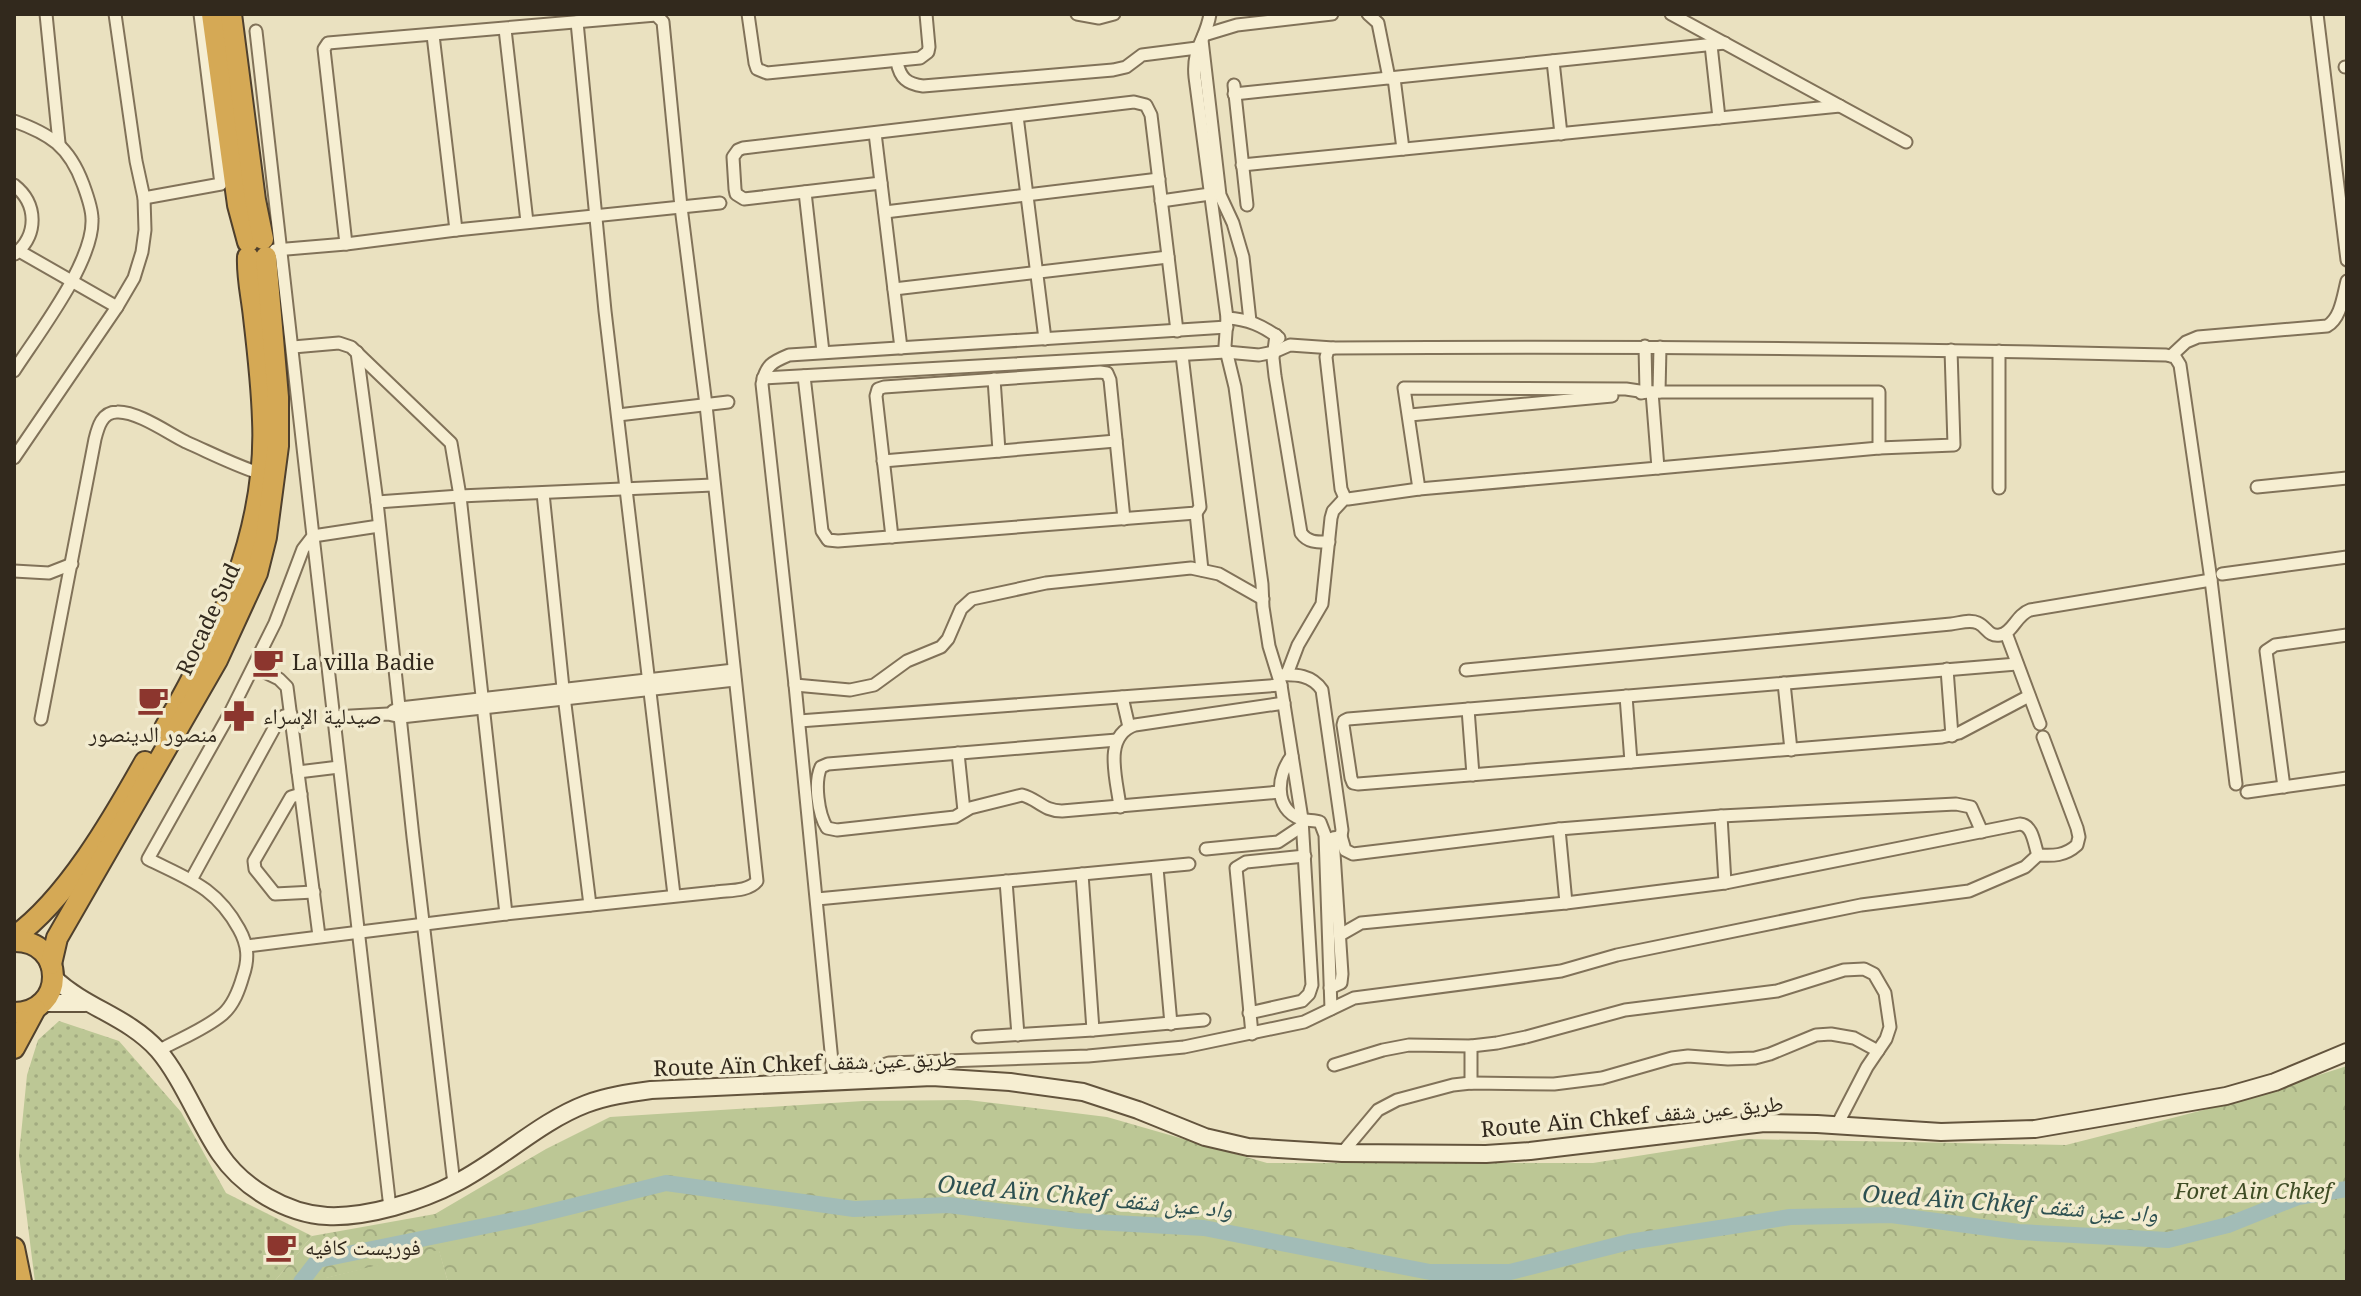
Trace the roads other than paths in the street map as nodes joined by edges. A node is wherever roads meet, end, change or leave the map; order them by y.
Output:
1 (46, 14) edge
2 (115, 14) edge
3 (200, 14) edge
4 (212, 14) edge
5 (231, 14) edge
6 (748, 14) edge
7 (926, 14) edge
8 (1077, 14) edge
9 (1114, 14) edge
10 (1210, 14) edge
11 (1332, 14) edge
12 (1368, 14) edge
13 (1671, 14) edge
14 (2317, 14) edge
15 (577, 22) junction
16 (505, 29) junction
17 (256, 31) dead end
18 (433, 35) junction
19 (1201, 41) junction
20 (1725, 43) junction
21 (1711, 45) junction
22 (1553, 61) junction
23 (897, 62) junction
24 (1391, 78) junction
25 (1840, 106) junction
26 (1017, 116) junction
27 (1719, 118) junction
28 (14, 121) edge
29 (875, 133) junction
30 (1561, 134) junction
31 (1906, 142) dead end
32 (59, 143) junction
33 (1403, 149) junction
34 (1242, 165) junction
35 (1159, 179) junction
36 (881, 183) junction
37 (14, 185) edge
38 (805, 192) junction
39 (1210, 194) junction
40 (1027, 195) junction
41 (144, 198) junction
42 (1161, 201) junction
43 (720, 203) dead end
44 (1247, 205) dead end
45 (681, 207) junction
46 (885, 212) junction
47 (596, 216) junction
48 (527, 222) junction
49 (456, 230) junction
50 (346, 244) junction
51 (262, 249) junction
52 (17, 253) edge
53 (1168, 257) junction
54 (2347, 260) edge
55 (1037, 273) junction
56 (72, 280) junction
57 (2347, 281) edge
58 (894, 289) junction
59 (117, 307) junction
60 (1250, 321) junction
61 (1227, 323) junction
62 (1177, 331) junction
63 (1276, 335) junction
64 (1045, 339) junction
65 (1290, 345) junction
66 (1645, 346) junction
67 (293, 347) junction
68 (1660, 347) junction
69 (901, 348) junction
70 (1333, 348) junction
71 (1951, 350) junction
72 (1999, 351) junction
73 (357, 352) junction
74 (823, 352) junction
75 (1226, 352) junction
76 (1274, 352) junction
77 (1182, 355) junction
78 (2171, 356) junction
79 (14, 371) edge
80 (804, 376) junction
81 (763, 378) junction
82 (994, 379) junction
83 (1652, 392) junction
84 (728, 402) dead end
85 (706, 405) junction
86 (618, 415) junction
87 (1410, 415) junction
88 (1116, 441) junction
89 (1879, 448) junction
90 (999, 451) junction
91 (14, 458) edge
92 (883, 461) junction
93 (1658, 468) junction
94 (262, 474) junction
95 (2347, 478) edge
96 (713, 485) junction
97 (2257, 487) dead end
98 (1999, 488) dead end
99 (1419, 489) junction
100 (627, 490) junction
101 (543, 493) junction
102 (460, 496) junction
103 (1345, 498) junction
104 (377, 502) junction
105 (1196, 513) junction
106 (1124, 519) junction
107 (379, 526) junction
108 (313, 536) junction
109 (892, 537) junction
110 (1329, 542) junction
111 (2347, 557) edge
112 (72, 564) junction
113 (1202, 570) junction
114 (14, 571) edge
115 (2222, 574) dead end
116 (2211, 580) junction
117 (1263, 599) junction
118 (2006, 633) junction
119 (2347, 635) edge
120 (2017, 664) junction
121 (254, 667) junction
122 (1947, 669) junction
123 (1466, 670) dead end
124 (734, 675) junction
125 (1282, 678) junction
126 (648, 683) junction
127 (1784, 683) junction
128 (795, 685) junction
129 (563, 693) junction
130 (1626, 696) junction
131 (2029, 696) junction
132 (1122, 697) junction
133 (482, 703) junction
134 (1284, 703) junction
135 (1468, 709) junction
136 (400, 712) junction
137 (291, 714) junction
138 (333, 717) junction
139 (41, 719) dead end
140 (799, 721) junction
141 (2040, 724) dead end
142 (1129, 727) junction
143 (1952, 736) junction
144 (2043, 737) dead end
145 (1117, 740) junction
146 (1791, 750) junction
147 (958, 753) junction
148 (1347, 754) junction
149 (1292, 756) junction
150 (1332, 756) junction
151 (1631, 762) junction
152 (339, 767) junction
153 (298, 772) junction
154 (1473, 775) junction
155 (2347, 778) edge
156 (2284, 787) junction
157 (1280, 792) junction
158 (301, 794) junction
159 (819, 796) junction
160 (806, 798) junction
161 (1120, 807) junction
162 (964, 811) junction
163 (1721, 816) junction
164 (1302, 822) junction
165 (1559, 829) junction
166 (1982, 832) junction
167 (1333, 837) junction
168 (1206, 849) dead end
169 (2038, 855) junction
170 (1305, 856) junction
171 (1189, 864) dead end
172 (1157, 868) junction
173 (1082, 874) junction
174 (191, 880) junction
175 (1006, 881) junction
176 (1725, 883) junction
177 (314, 892) junction
178 (674, 895) junction
179 (817, 899) junction
180 (1566, 903) junction
181 (590, 905) junction
182 (1338, 912) junction
183 (506, 914) junction
184 (423, 923) junction
185 (1361, 923) junction
186 (358, 932) junction
187 (1340, 935) junction
188 (319, 936) junction
189 (14, 939) edge
190 (247, 946) junction
191 (52, 971) junction
192 (1330, 988) junction
193 (85, 1003) junction
194 (39, 1006) junction
195 (1331, 1009) junction
196 (14, 1013) edge
197 (1249, 1013) junction
198 (1204, 1020) dead end
199 (1171, 1024) junction
200 (1093, 1030) junction
201 (1252, 1034) junction
202 (1018, 1035) junction
203 (978, 1037) dead end
204 (1471, 1046) junction
205 (14, 1048) edge
206 (158, 1051) junction
207 (1878, 1051) junction
208 (2347, 1052) edge
209 (1334, 1065) dead end
210 (879, 1080) junction
211 (834, 1082) junction
212 (1471, 1083) junction
213 (1837, 1125) junction
214 (1342, 1153) junction
215 (454, 1184) junction
216 (390, 1208) junction
217 (14, 1248) edge
218 (21, 1282) edge

1 - 32 street
2 - 41 street
3 - 41 street
4 - 51 highway, Rocade Sud
5 - 51 highway, Rocade Sud
6 - 23 street
7 - 23 street
8 - 9 street
10 - 19 street
11 - 19 street
12 - 24 street
13 - 20 street
14 - 54 street
15 - 16 street
15 - 45 street
15 - 47 street
16 - 18 street
16 - 48 street
17 - 51 street
18 - 49 street
18 - 50 street
19 - 23 street
19 - 39 street
19 - 60 street
20 - 21 street
20 - 25 street
21 - 22 street
21 - 27 street
22 - 24 street
22 - 30 street
24 - 33 street
24 - 34 street
25 - 27 street
25 - 31 street
26 - 29 street
26 - 35 street
26 - 40 street
27 - 30 street
28 - 32 street
29 - 36 street
29 - 38 street
30 - 33 street
32 - 56 street
33 - 34 street
34 - 44 street
35 - 40 street
35 - 42 street
36 - 38 street
36 - 46 street
37 - 52 street
38 - 74 street
39 - 42 street
39 - 61 street
40 - 46 street
40 - 55 street
41 - 59 street
42 - 53 street
43 - 45 street
45 - 47 street
45 - 85 street
46 - 58 street
47 - 48 street
47 - 86 street
48 - 49 street
49 - 50 street
50 - 51 street
51 - 67 street
51 - 94 highway, Rocade Sud
51 - 191 highway, Rocade Sud
52 - 56 street
53 - 55 street
53 - 62 street
55 - 58 street
55 - 64 street
56 - 59 street
56 - 79 street
57 - 78 street
58 - 69 street
59 - 91 street
60 - 61 street
60 - 63 street
61 - 62 street
61 - 75 street
62 - 64 street
63 - 65 street
63 - 76 street
64 - 69 street
65 - 70 street
65 - 76 street
66 - 68 street
66 - 70 street
66 - 83 street
67 - 73 street
67 - 108 street
68 - 71 street
68 - 83 street
69 - 74 street
70 - 103 street
71 - 72 street
71 - 89 street
72 - 78 street
72 - 98 street
73 - 102 street
73 - 104 street
74 - 81 street
75 - 76 street
75 - 77 street
75 - 117 street
76 - 110 street
77 - 80 street
77 - 105 street
78 - 116 street
80 - 81 street
80 - 109 street
81 - 128 street
82 - 88 street
82 - 90 street
82 - 92 street
83 - 87 street
83 - 87 street
83 - 89 street
83 - 93 street
84 - 85 street
85 - 86 street
85 - 96 street
86 - 100 street
87 - 99 street
88 - 90 street
88 - 106 street
89 - 93 street
90 - 92 street
92 - 109 street
93 - 99 street
94 - 112 street
94 - 189 highway, Rocade Sud
95 - 97 street
96 - 100 street
96 - 124 street
99 - 103 street
100 - 101 street
100 - 126 street
101 - 102 street
101 - 129 street
102 - 104 street
102 - 133 street
103 - 110 street
104 - 107 street
105 - 106 street
105 - 113 street
106 - 109 street
107 - 108 street
107 - 136 street
108 - 121 street
108 - 138 street
110 - 125 street
111 - 115 street
112 - 114 street
112 - 139 street
113 - 117 street
113 - 128 street
116 - 118 street
116 - 156 street
117 - 125 street
118 - 120 street
118 - 123 street
119 - 156 street
120 - 122 street
120 - 131 street
121 - 137 street
121 - 174 street
122 - 127 street
122 - 143 street
124 - 126 street
124 - 178 street
125 - 132 street
125 - 134 street
125 - 150 street
126 - 129 street
126 - 178 street
127 - 130 street
127 - 146 street
128 - 140 street
129 - 133 street
129 - 181 street
130 - 135 street
130 - 151 street
131 - 141 street
131 - 143 street
132 - 140 street
132 - 142 street
133 - 136 street
133 - 183 street
134 - 142 street
134 - 149 street
135 - 148 street
135 - 154 street
136 - 138 street
136 - 184 street
137 - 153 street
137 - 174 street
138 - 152 street
140 - 160 street
142 - 145 street
143 - 146 street
144 - 169 street
145 - 147 street
145 - 161 street
146 - 151 street
147 - 159 street
147 - 162 street
148 - 150 street
148 - 154 street
149 - 157 street
149 - 164 street
150 - 167 street
151 - 154 street
152 - 153 street
152 - 186 street
153 - 158 street
155 - 156 street
157 - 161 street
157 - 164 street
158 - 177 street
158 - 177 street
159 - 160 street
159 - 162 street
160 - 179 street
161 - 162 street
163 - 165 street
163 - 166 street
163 - 176 street
164 - 167 street
164 - 168 street
164 - 170 street
165 - 167 street
165 - 180 street
166 - 169 street
166 - 176 street
167 - 182 street
167 - 192 street
169 - 195 street
170 - 197 street
170 - 197 street
171 - 172 street
172 - 173 street
172 - 199 street
173 - 175 street
173 - 200 street
174 - 190 street
175 - 179 street
175 - 202 street
176 - 180 street
177 - 188 street
178 - 181 street
179 - 211 street
180 - 185 street
181 - 183 street
182 - 185 street
182 - 187 street
183 - 184 street
184 - 186 street
184 - 215 street
185 - 187 street
186 - 188 street
186 - 216 street
187 - 192 street
188 - 190 street
189 - 191 highway
190 - 206 street
191 - 193 street, Route Aïn Chkef طريق عين شقف
191 - 194 highway, Rocade Sud
192 - 195 street
193 - 194 street, Route Aïn Chkef طريق عين شقف
193 - 206 street, Route Aïn Chkef طريق عين شقف
194 - 196 highway
194 - 205 highway
195 - 201 street
197 - 201 street
198 - 199 street
199 - 200 street
200 - 202 street
201 - 210 street
202 - 203 street
204 - 207 street
204 - 209 street
204 - 212 street
206 - 216 street, Route Aïn Chkef طريق عين شقف
207 - 212 street
207 - 213 street
208 - 213 street, Route Aïn Chkef طريق عين شقف
210 - 211 street, Route Aïn Chkef طريق عين شقف
210 - 214 street, Route Aïn Chkef طريق عين شقف
211 - 215 street, Route Aïn Chkef طريق عين شقف
212 - 214 street
213 - 214 street, Route Aïn Chkef طريق عين شقف
215 - 216 street, Route Aïn Chkef طريق عين شقف
217 - 218 highway

